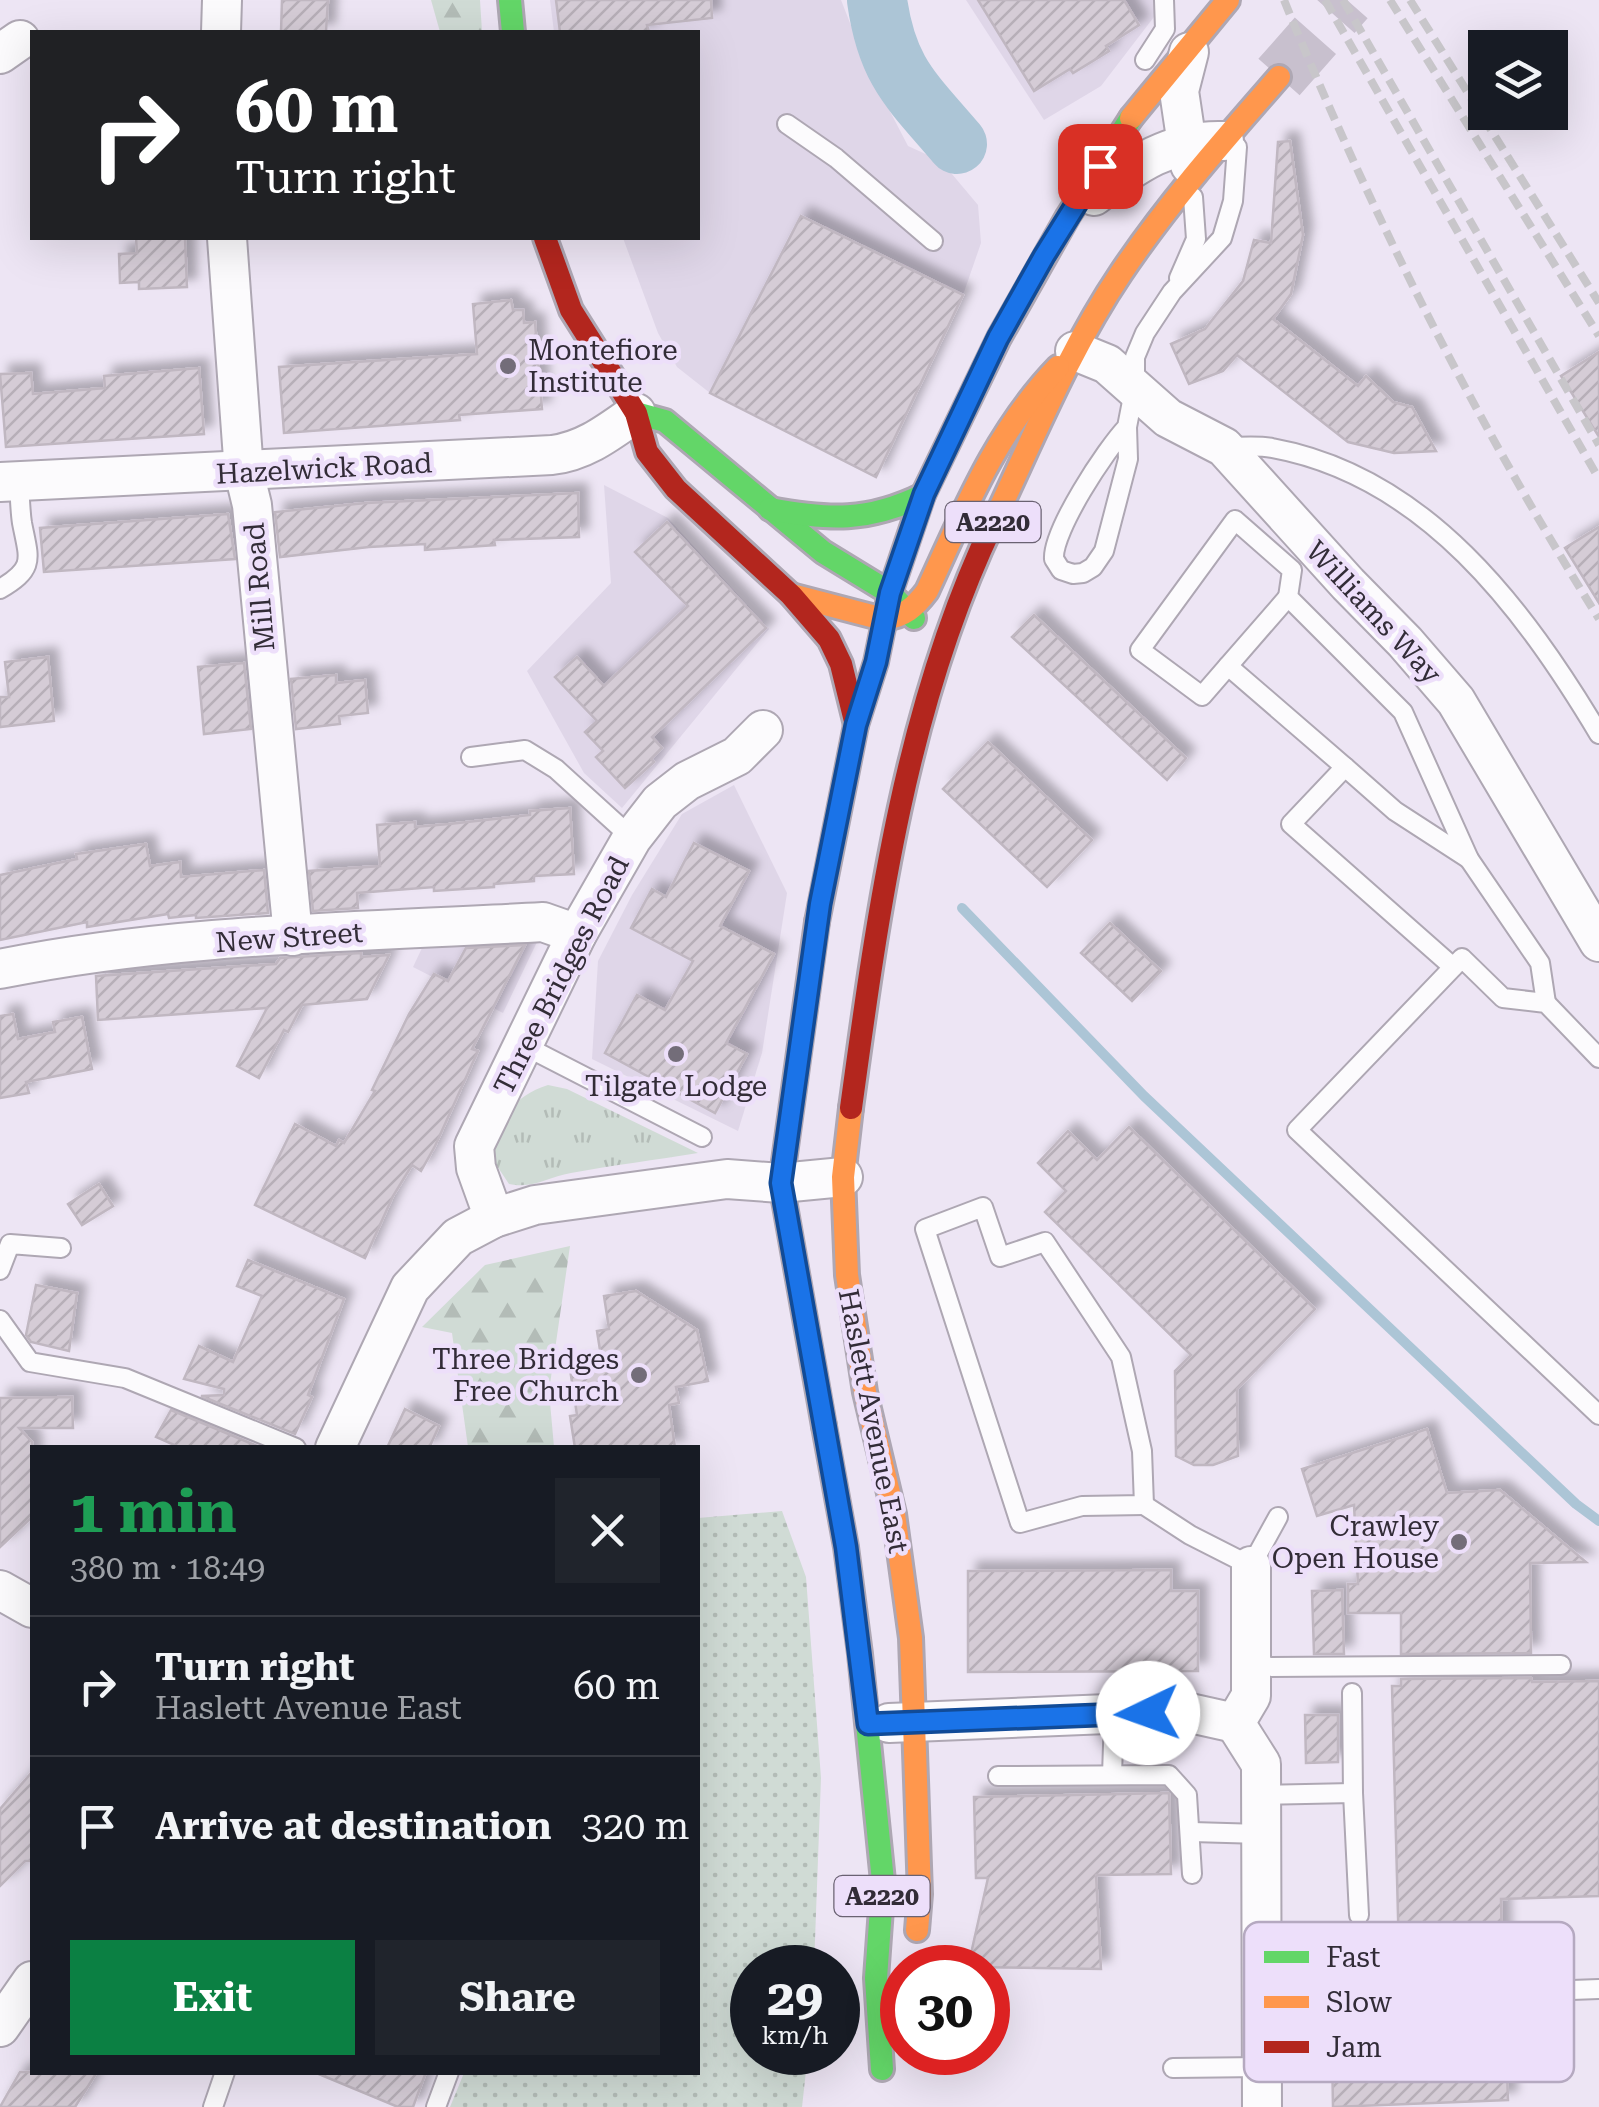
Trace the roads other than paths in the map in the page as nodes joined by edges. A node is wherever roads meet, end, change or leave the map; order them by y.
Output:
1 (222, 0) edge
2 (510, 0) edge
3 (1164, 0) edge
4 (1228, 0) edge
5 (221, 30) edge
6 (513, 30) edge
7 (1192, 41) junction
8 (1279, 77) tunnel mouth
9 (1144, 99) junction
10 (787, 124) dead end
11 (1235, 136) junction
12 (1189, 161) junction
13 (1068, 216) junction
14 (227, 240) edge
15 (546, 240) edge
16 (933, 241) dead end
17 (1172, 292) junction
18 (1075, 351) junction
19 (1135, 386) junction
20 (636, 414) junction
21 (1127, 427) junction
22 (1224, 448) junction
23 (244, 472) junction
24 (10, 483) edge
25 (924, 494) junction
26 (769, 509) junction
27 (0, 589) edge
28 (890, 593) junction
29 (791, 595) junction
30 (1288, 598) junction
31 (911, 612) junction
32 (883, 619) junction
33 (1228, 666) junction
34 (927, 700) junction
35 (856, 725) junction
36 (763, 730) dead end
37 (1599, 734) edge
38 (471, 758) dead end
39 (1346, 767) junction
40 (632, 838) junction
41 (1468, 859) junction
42 (577, 934) junction
43 (293, 936) junction
44 (1599, 942) edge
45 (1453, 968) junction
46 (0, 969) edge
47 (1546, 1003) junction
48 (523, 1045) junction
49 (1598, 1054) edge
50 (702, 1137) dead end
51 (844, 1177) junction
52 (781, 1183) junction
53 (494, 1218) junction
54 (60, 1248) dead end
55 (0, 1270) edge
56 (0, 1320) edge
57 (1599, 1415) edge
58 (289, 1445) edge
59 (336, 1445) edge
60 (1144, 1505) junction
61 (1278, 1517) dead end
62 (1251, 1566) junction
63 (0, 1590) edge
64 (30, 1607) edge
65 (1561, 1665) dead end
66 (1251, 1667) junction
67 (1352, 1693) dead end
68 (1114, 1714) junction
69 (916, 1721) junction
70 (868, 1724) junction
71 (1235, 1724) junction
72 (1112, 1775) junction
73 (998, 1776) dead end
74 (1353, 1793) junction
75 (1261, 1795) junction
76 (1192, 1832) junction
77 (1261, 1834) junction
78 (1192, 1874) dead end
79 (1358, 1915) dead end
80 (1262, 1922) edge
81 (915, 1945) edge
82 (1599, 1988) edge
83 (1574, 1989) edge
84 (1173, 2068) dead end
85 (1244, 2068) edge
86 (224, 2075) edge
87 (449, 2075) edge
88 (881, 2075) edge
89 (214, 2107) edge
90 (436, 2107) edge

1 - 5 street
2 - 6 main road
3 - 9 lane
4 - 7 main road, Haslett Avenue East / A2220
7 - 9 main road, Haslett Avenue East / A2220
7 - 12 street
8 - 11 main road
9 - 13 main road, Haslett Avenue East / A2220
10 - 16 lane
11 - 12 street
11 - 17 lane
12 - 13 street
12 - 17 lane
12 - 18 main road, Haslett Avenue East / A2220
13 - 25 main road, Haslett Avenue East / A2220
14 - 23 street, Mill Road
15 - 20 main road
17 - 19 lane
18 - 19 street, Williams Way
18 - 31 main road, Haslett Avenue East
18 - 34 main road, Haslett Avenue East / A2220
19 - 21 lane
19 - 22 street, Williams Way
20 - 23 street, Hazelwick Road
20 - 26 main road
20 - 29 main road
21 - 21 lane
22 - 37 lane
22 - 44 street, Williams Way
23 - 24 street, Hazelwick Road
23 - 43 street, Mill Road
24 - 27 lane
25 - 26 main road
25 - 28 main road, Haslett Avenue East / A2220
26 - 28 main road
28 - 31 main road, Haslett Avenue East
28 - 32 main road, Haslett Avenue East / A2220
29 - 32 main road
29 - 35 main road
30 - 33 lane
30 - 33 lane
30 - 41 lane
31 - 32 main road
31 - 34 main road, Haslett Avenue East
32 - 35 main road, Haslett Avenue East / A2220
33 - 39 lane
34 - 51 main road, Haslett Avenue East / A2220
35 - 52 main road, Haslett Avenue East / A2220
36 - 40 street, Three Bridges Road
38 - 40 lane
39 - 41 lane
39 - 45 lane
40 - 42 street, Three Bridges Road
41 - 47 lane
42 - 43 street, New Street
42 - 48 street, Three Bridges Road
43 - 46 street, New Street
45 - 47 lane
45 - 57 lane
47 - 49 lane
48 - 50 lane
48 - 53 street, Three Bridges Road
51 - 52 street
51 - 69 main road, Haslett Avenue East / A2220
52 - 53 street
52 - 70 main road, Haslett Avenue East / A2220
53 - 59 street
54 - 55 lane
56 - 58 lane
60 - 60 lane
60 - 62 lane
61 - 62 lane
62 - 66 street
63 - 64 street
65 - 66 lane
66 - 71 street
67 - 74 lane
68 - 69 street
68 - 71 street
68 - 72 lane
69 - 70 street
69 - 81 main road, Haslett Avenue East / A2220
70 - 88 main road, Haslett Avenue East / A2220
71 - 75 street
72 - 73 lane
72 - 76 lane
74 - 75 lane
74 - 79 lane
75 - 77 street
76 - 77 lane
76 - 78 lane
77 - 80 street
82 - 83 lane
84 - 85 lane
86 - 89 lane
87 - 90 lane

